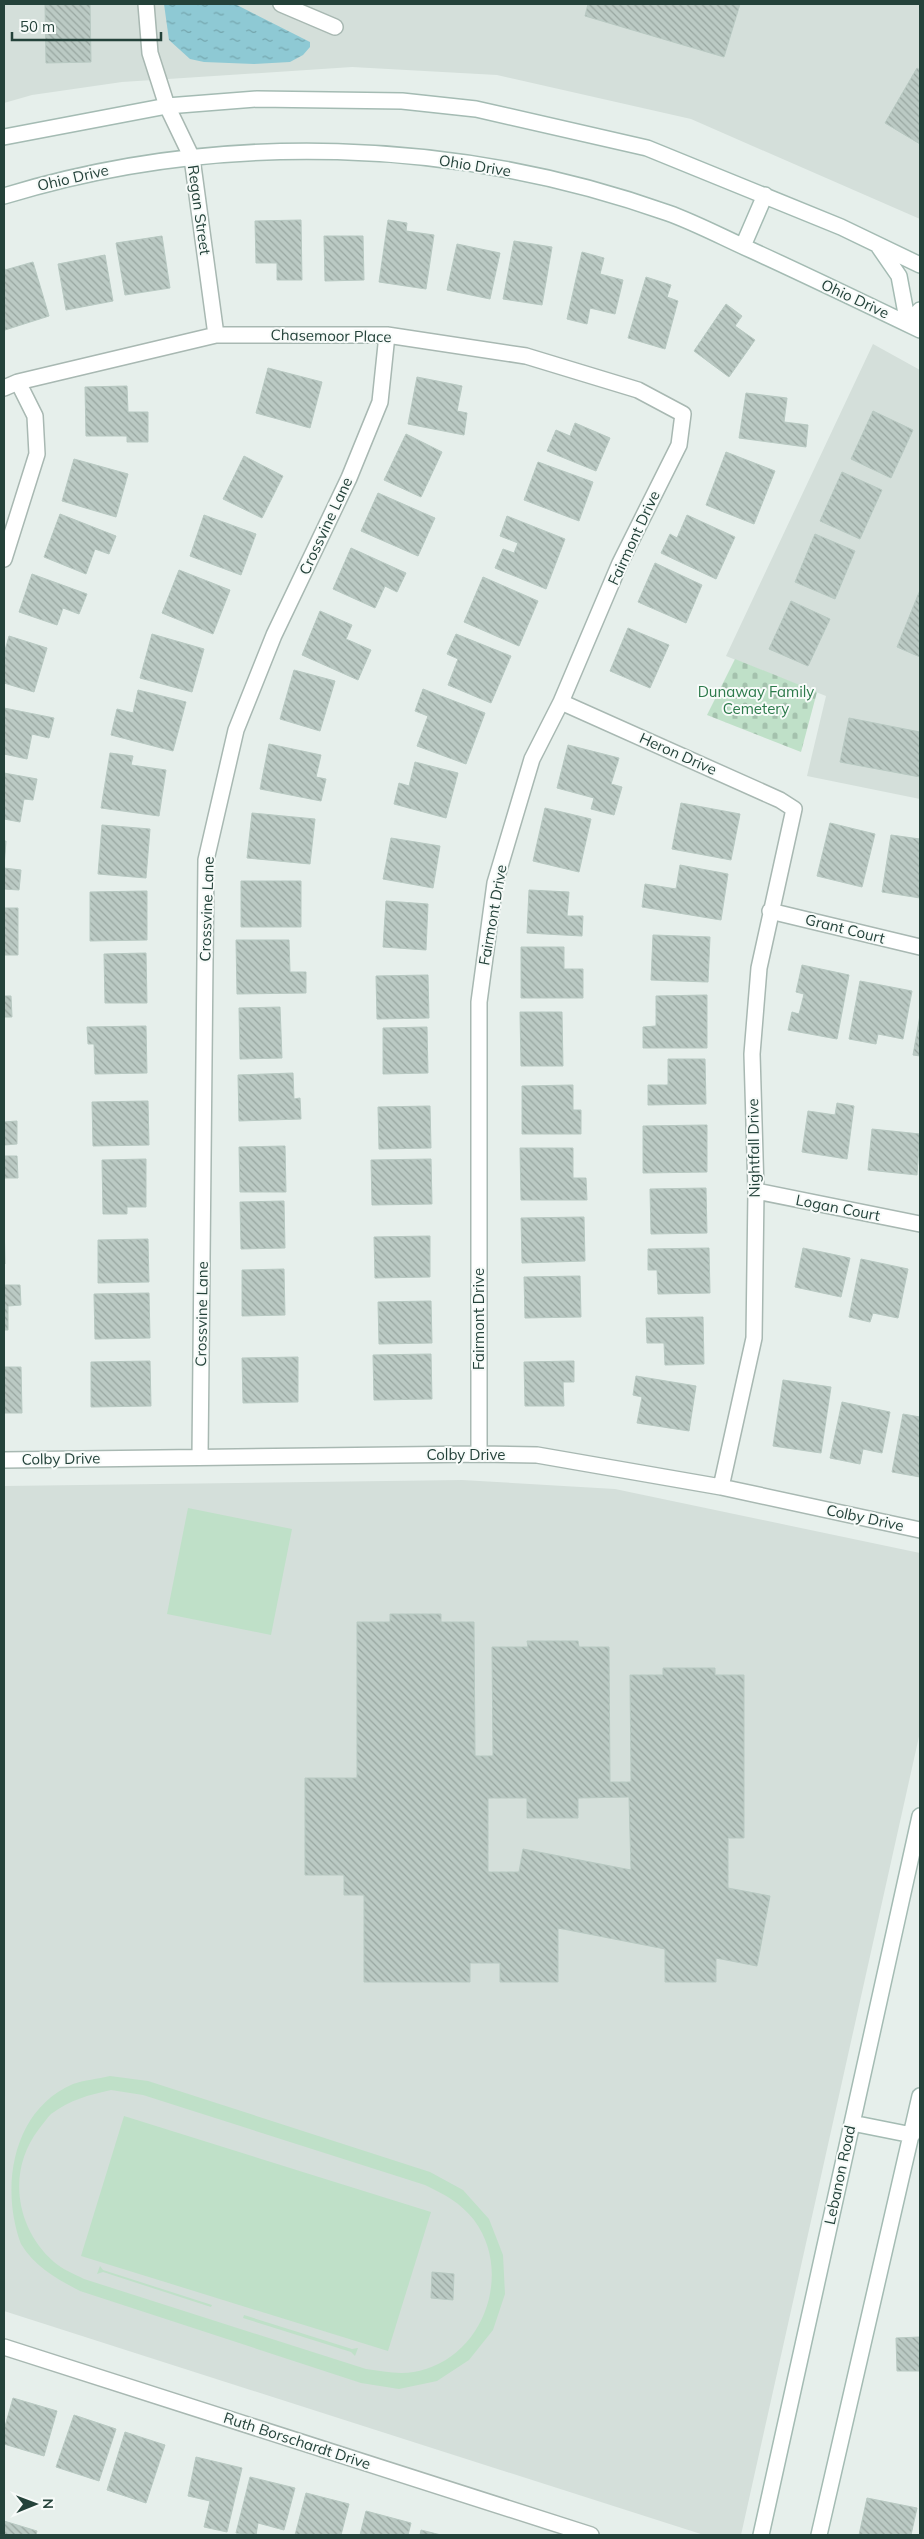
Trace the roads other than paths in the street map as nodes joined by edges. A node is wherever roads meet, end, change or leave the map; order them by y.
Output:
1 (146, 4) edge
2 (281, 4) edge
3 (335, 27) dead end
4 (167, 106) junction
5 (4, 137) edge
6 (192, 158) junction
7 (765, 195) junction
8 (4, 196) edge
9 (743, 246) junction
10 (879, 247) junction
11 (920, 265) edge
12 (920, 310) edge
13 (914, 327) edge
14 (216, 335) junction
15 (387, 335) junction
16 (11, 385) edge
17 (683, 414) joint
18 (4, 560) edge
19 (561, 702) junction
20 (794, 809) joint
21 (770, 911) junction
22 (920, 948) edge
23 (756, 1192) junction
24 (920, 1224) edge
25 (479, 1454) junction
26 (200, 1457) junction
27 (4, 1460) edge
28 (722, 1487) junction
29 (920, 1530) edge
30 (920, 1816) edge
31 (920, 2096) edge
32 (852, 2123) junction
33 (912, 2135) junction
34 (4, 2347) edge
35 (591, 2535) edge
36 (761, 2535) edge
37 (820, 2535) edge

1 - 4 street, Regan Street
2 - 3 street
4 - 5 street
4 - 6 street, Regan Street
4 - 7 street
6 - 8 street, Ohio Drive
6 - 9 street, Ohio Drive
6 - 14 street, Regan Street
7 - 9 street
7 - 10 street
9 - 13 street, Ohio Drive
10 - 11 street
10 - 13 street
12 - 13 street
14 - 15 street, Chasemoor Place
14 - 16 street, Chasemoor Place
15 - 17 street, Chasemoor Place
15 - 26 street, Crossvine Lane
16 - 18 street
17 - 19 street, Fairmont Drive
19 - 20 street, Heron Drive
19 - 25 street, Fairmont Drive
20 - 21 street, Nightfall Drive
21 - 22 street, Grant Court
21 - 23 street, Nightfall Drive
23 - 24 street, Logan Court
23 - 28 street, Nightfall Drive
25 - 26 street, Colby Drive
25 - 28 street, Colby Drive
26 - 27 street, Colby Drive
28 - 29 street, Colby Drive
30 - 32 street, Lebanon Road
31 - 33 street
32 - 33 street
32 - 36 street, Lebanon Road
33 - 37 street
34 - 35 street, Ruth Borschardt Drive

